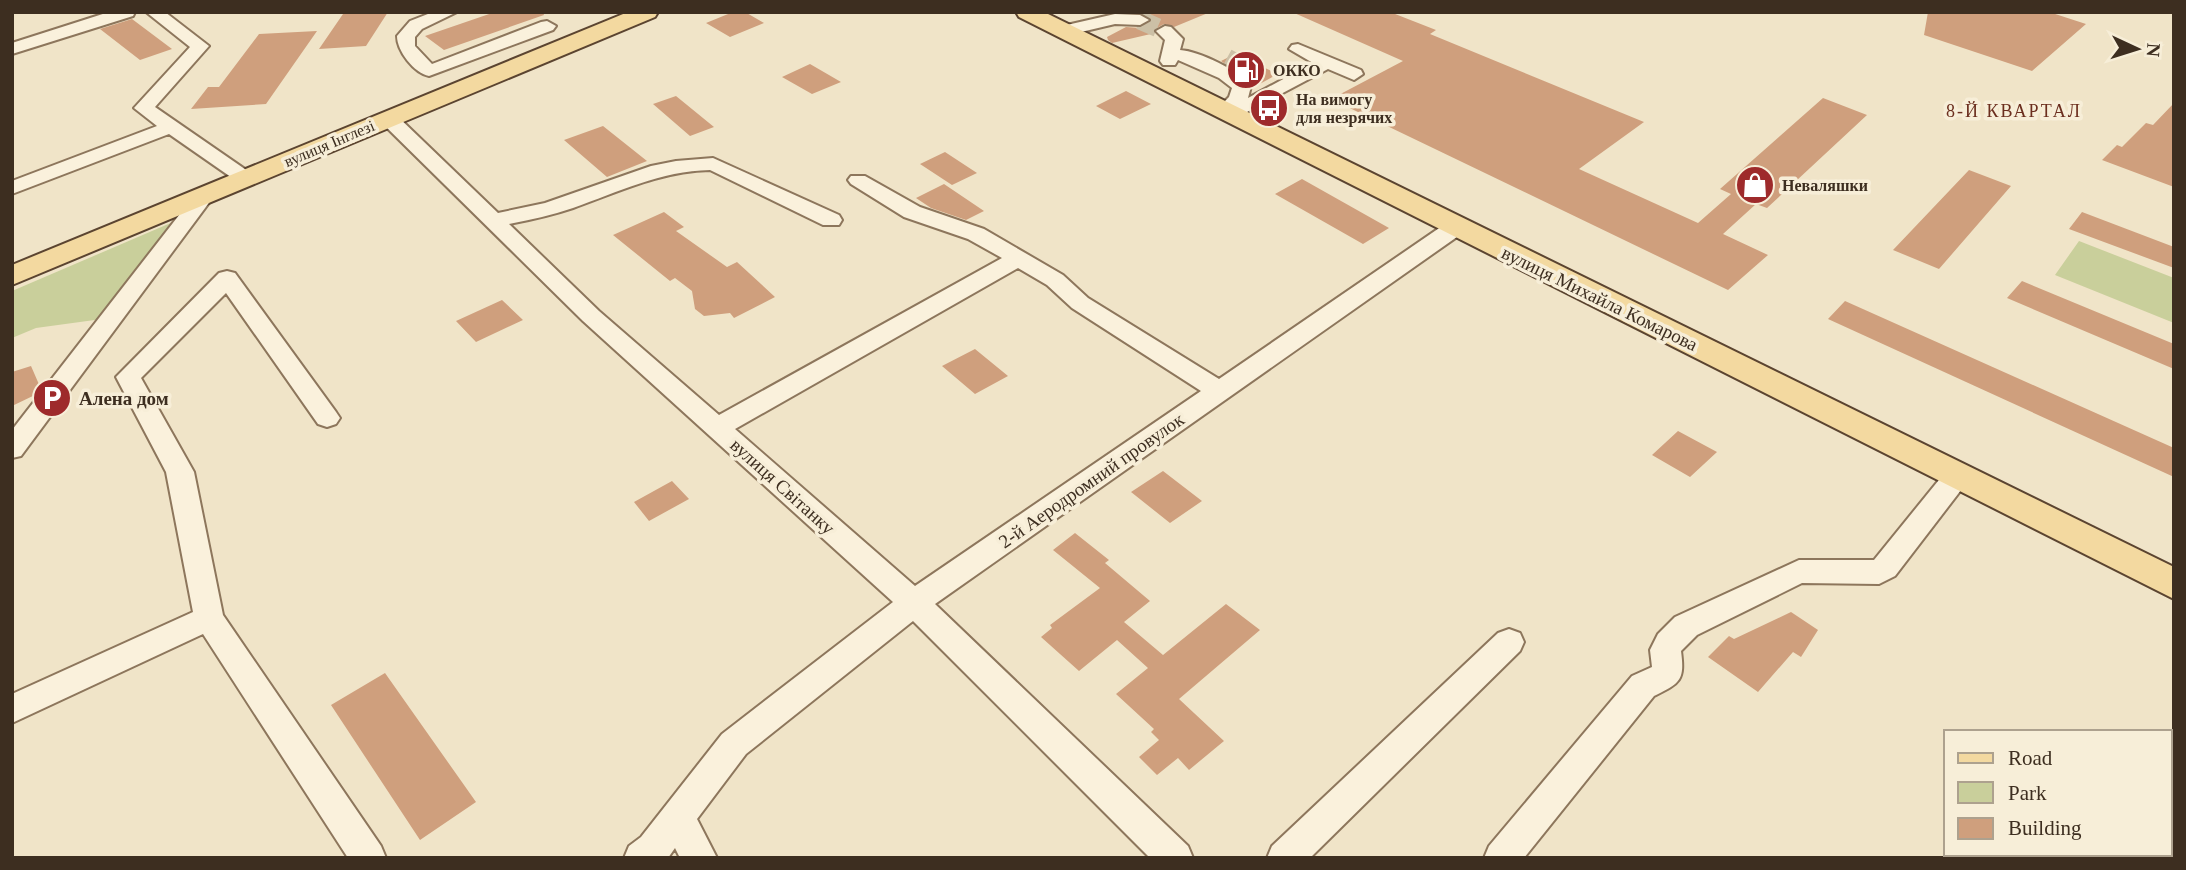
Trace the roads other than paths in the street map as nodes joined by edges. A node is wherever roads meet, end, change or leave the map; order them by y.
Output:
1 (71, 12) edge
2 (127, 12) edge
3 (153, 12) edge
4 (449, 12) edge
5 (648, 12) edge
6 (1027, 12) edge
7 (1140, 20) tunnel mouth
8 (547, 26) dead end
9 (1165, 30) tunnel mouth
10 (1064, 31) junction
11 (42, 40) junction
12 (1202, 46) dead end
13 (12, 49) edge
14 (1298, 49) dead end
15 (1227, 58) tunnel mouth
16 (1326, 63) junction
17 (429, 71) junction
18 (1354, 74) dead end
19 (449, 93) junction
20 (1229, 112) junction
21 (388, 118) junction
22 (171, 127) junction
23 (245, 178) junction
24 (858, 180) dead end
25 (12, 188) edge
26 (204, 196) junction
27 (493, 220) junction
28 (831, 220) dead end
29 (1456, 227) junction
30 (1017, 259) junction
31 (12, 276) edge
32 (1219, 391) junction
33 (327, 418) dead end
34 (718, 428) junction
35 (12, 449) edge
36 (1957, 477) junction
37 (2174, 584) edge
38 (914, 603) junction
39 (209, 618) junction
40 (1509, 642) dead end
41 (12, 709) edge
42 (677, 817) junction
43 (368, 858) edge
44 (642, 858) edge
45 (699, 858) edge
46 (1175, 858) edge
47 (1285, 858) edge
48 (1502, 858) edge

1 - 11 street
2 - 11 street
3 - 22 street
4 - 17 street
5 - 19 main road, вулиця Інглезі
6 - 10 main road, вулиця Михайла Комарова
7 - 10 street
8 - 17 street
9 - 20 street
10 - 20 main road, вулиця Михайла Комарова
11 - 13 street
12 - 15 street
14 - 16 street
16 - 18 street
16 - 20 street
17 - 19 street
19 - 21 main road, вулиця Інглезі
20 - 29 main road, вулиця Михайла Комарова
21 - 23 main road, вулиця Інглезі
21 - 27 street, вулиця Світанку
22 - 23 street
22 - 25 street
23 - 26 main road, вулиця Інглезі
24 - 30 street
26 - 31 main road, вулиця Інглезі
26 - 35 street
27 - 28 street
27 - 34 street, вулиця Світанку
29 - 32 street, 2-й Аеродромний провулок
29 - 36 main road, вулиця Михайла Комарова
30 - 32 street
30 - 34 street
32 - 38 street, 2-й Аеродромний провулок
33 - 39 street
34 - 38 street, вулиця Світанку
36 - 37 main road, вулиця Михайла Комарова
36 - 48 street
38 - 42 street, 2-й Аеродромний провулок
38 - 46 street, вулиця Світанку
39 - 41 street
39 - 43 street
40 - 47 street
42 - 44 street, 2-й Аеродромний провулок
42 - 45 street

